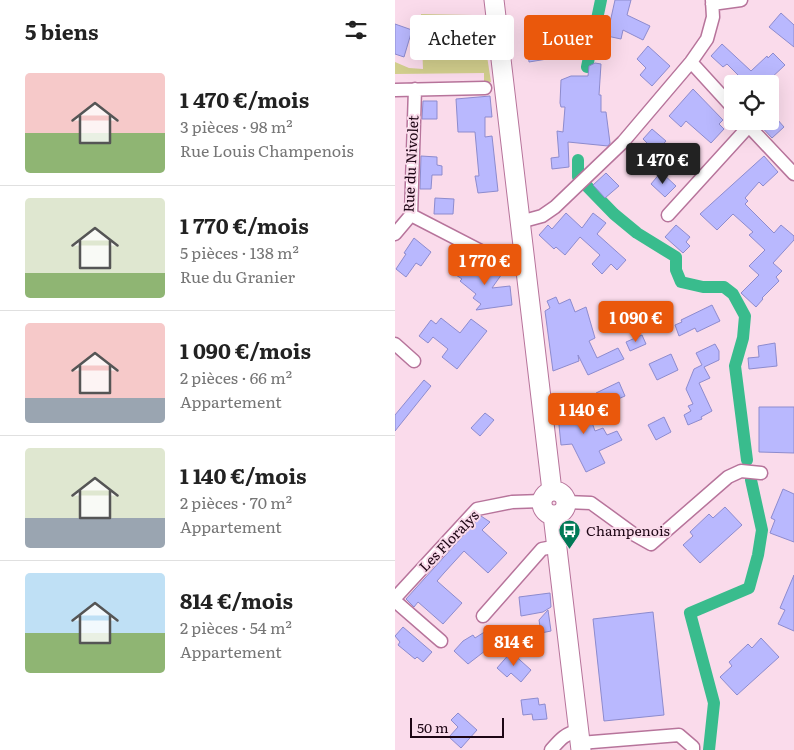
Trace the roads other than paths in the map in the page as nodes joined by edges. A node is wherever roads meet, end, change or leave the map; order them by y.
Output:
1 (494, 0) edge
2 (741, 0) edge
3 (712, 2) edge
4 (691, 62) junction
5 (485, 88) dead end
6 (415, 89) junction
7 (395, 90) edge
8 (724, 98) edge
9 (741, 130) edge
10 (752, 130) edge
11 (794, 174) edge
12 (411, 215) junction
13 (668, 215) dead end
14 (519, 222) junction
15 (395, 234) edge
16 (525, 268) junction
17 (395, 344) edge
18 (414, 361) dead end
19 (761, 473) dead end
20 (553, 502) junction
21 (558, 546) junction
22 (395, 600) edge
23 (483, 616) dead end
24 (441, 641) dead end
25 (579, 741) edge
26 (551, 750) edge
27 (693, 750) edge

1 - 14 main road
2 - 3 street
3 - 4 street
4 - 8 street
4 - 14 street
5 - 6 street
6 - 7 street
6 - 12 street, Rue du Nivolet
9 - 13 street
10 - 11 street
12 - 15 street, Rue du Nivolet
12 - 16 street
14 - 16 main road
16 - 20 main road
17 - 18 street
19 - 20 street, Les Floralys
20 - 21 main road
20 - 22 street, Les Floralys
21 - 23 street
21 - 25 main road
22 - 24 street, Les Floralys
25 - 26 street
25 - 27 street

